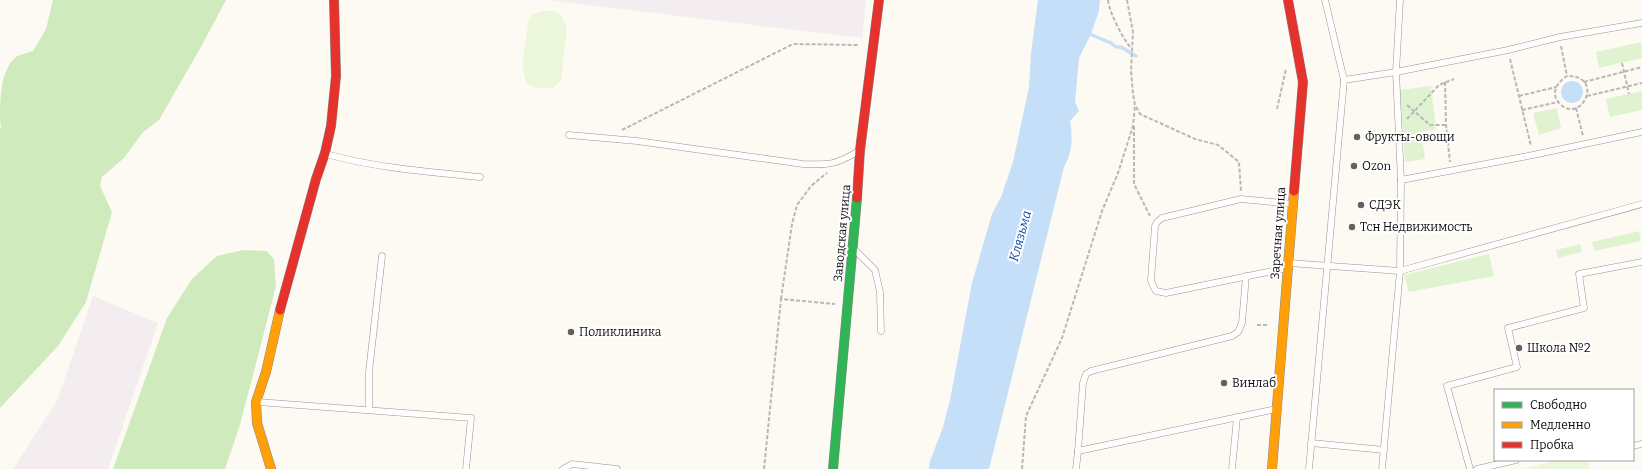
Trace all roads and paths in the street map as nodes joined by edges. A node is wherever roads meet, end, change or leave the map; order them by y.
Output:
1 (334, 0) edge
2 (879, 0) edge
3 (1108, 0) edge
4 (1127, 0) edge
5 (1288, 0) edge
6 (1325, 0) edge
7 (1401, 0) edge
8 (1642, 23) edge
9 (1560, 37) junction
10 (864, 45) dead end
11 (1131, 48) junction
12 (1508, 50) junction
13 (1622, 63) dead end
14 (1287, 65) dead end
15 (1642, 67) edge
16 (1396, 72) junction
17 (1624, 72) junction
18 (1567, 76) junction
19 (1454, 79) dead end
20 (1344, 80) junction
21 (1446, 82) junction
22 (1584, 82) junction
23 (1642, 83) edge
24 (1556, 87) junction
25 (1629, 94) dead end
26 (1519, 96) junction
27 (1587, 96) junction
28 (1398, 97) junction
29 (1558, 102) junction
30 (1135, 105) junction
31 (1576, 108) junction
32 (1277, 109) dead end
33 (1522, 110) junction
34 (1414, 111) junction
35 (1446, 125) junction
36 (1399, 128) junction
37 (1642, 132) edge
38 (569, 135) dead end
39 (606, 138) junction
40 (1585, 144) junction
41 (860, 150) junction
42 (325, 153) junction
43 (1533, 155) junction
44 (830, 170) dead end
45 (1451, 171) junction
46 (480, 177) dead end
47 (1401, 180) junction
48 (1241, 199) junction
49 (1292, 204) junction
50 (1642, 204) edge
51 (1156, 226) junction
52 (853, 248) junction
53 (382, 256) dead end
54 (1642, 262) edge
55 (1288, 265) junction
56 (1327, 266) junction
57 (1400, 271) junction
58 (1246, 276) junction
59 (782, 300) junction
60 (848, 306) junction
61 (1257, 325) dead end
62 (1268, 326) dead end
63 (881, 331) dead end
64 (256, 402) junction
65 (1277, 409) junction
66 (369, 410) junction
67 (1237, 418) junction
68 (1311, 443) junction
69 (1384, 450) junction
70 (1078, 451) junction
71 (1512, 461) edge
72 (271, 469) edge
73 (466, 469) edge
74 (563, 469) edge
75 (617, 469) edge
76 (764, 469) edge
77 (832, 469) edge
78 (1022, 469) edge
79 (1076, 469) edge
80 (1232, 469) edge
81 (1272, 469) edge
82 (1309, 469) edge
83 (1382, 469) edge
84 (1470, 469) edge
85 (1477, 469) edge

1 - 42 street
2 - 41 street, Заводская улица
3 - 11 path
4 - 11 path
5 - 49 street, Заречная улица
6 - 20 lane
7 - 16 lane
8 - 9 lane
9 - 12 lane
9 - 18 path
10 - 39 path
11 - 30 path
12 - 16 lane
12 - 26 path
13 - 17 path
14 - 32 path
15 - 17 path
16 - 20 lane
16 - 28 lane
17 - 22 path
17 - 25 path
18 - 22 path
18 - 24 path
19 - 21 path
20 - 56 lane
21 - 34 path
21 - 35 path
22 - 27 path
23 - 27 path
24 - 26 path
24 - 29 path
26 - 33 path
27 - 31 path
28 - 34 path
28 - 36 lane
29 - 31 path
29 - 33 path
30 - 48 path
30 - 51 path
30 - 78 path
31 - 40 path
33 - 43 path
34 - 35 path
34 - 36 path
35 - 45 path
36 - 47 lane
37 - 40 lane
38 - 39 lane
39 - 41 lane
40 - 43 lane
41 - 52 street, Заводская улица
42 - 46 lane
42 - 64 street
43 - 45 lane
44 - 59 path
45 - 47 lane
47 - 57 lane
48 - 49 lane
48 - 51 lane
49 - 55 street, Заречная улица
50 - 57 lane
51 - 58 lane
52 - 60 street, Заводская улица
52 - 63 lane
53 - 66 lane
54 - 84 lane
55 - 56 lane
55 - 58 lane
55 - 65 street, Заречная улица
56 - 57 lane
56 - 68 lane
57 - 69 lane
58 - 70 lane
59 - 60 path
59 - 76 path
60 - 77 street, Заводская улица
61 - 62 path
64 - 66 lane
64 - 72 street
65 - 67 lane
65 - 81 street, Заречная улица
66 - 73 lane
67 - 70 lane
67 - 80 lane
68 - 69 lane
68 - 82 lane
69 - 83 lane
70 - 79 lane
71 - 85 lane
74 - 75 lane

